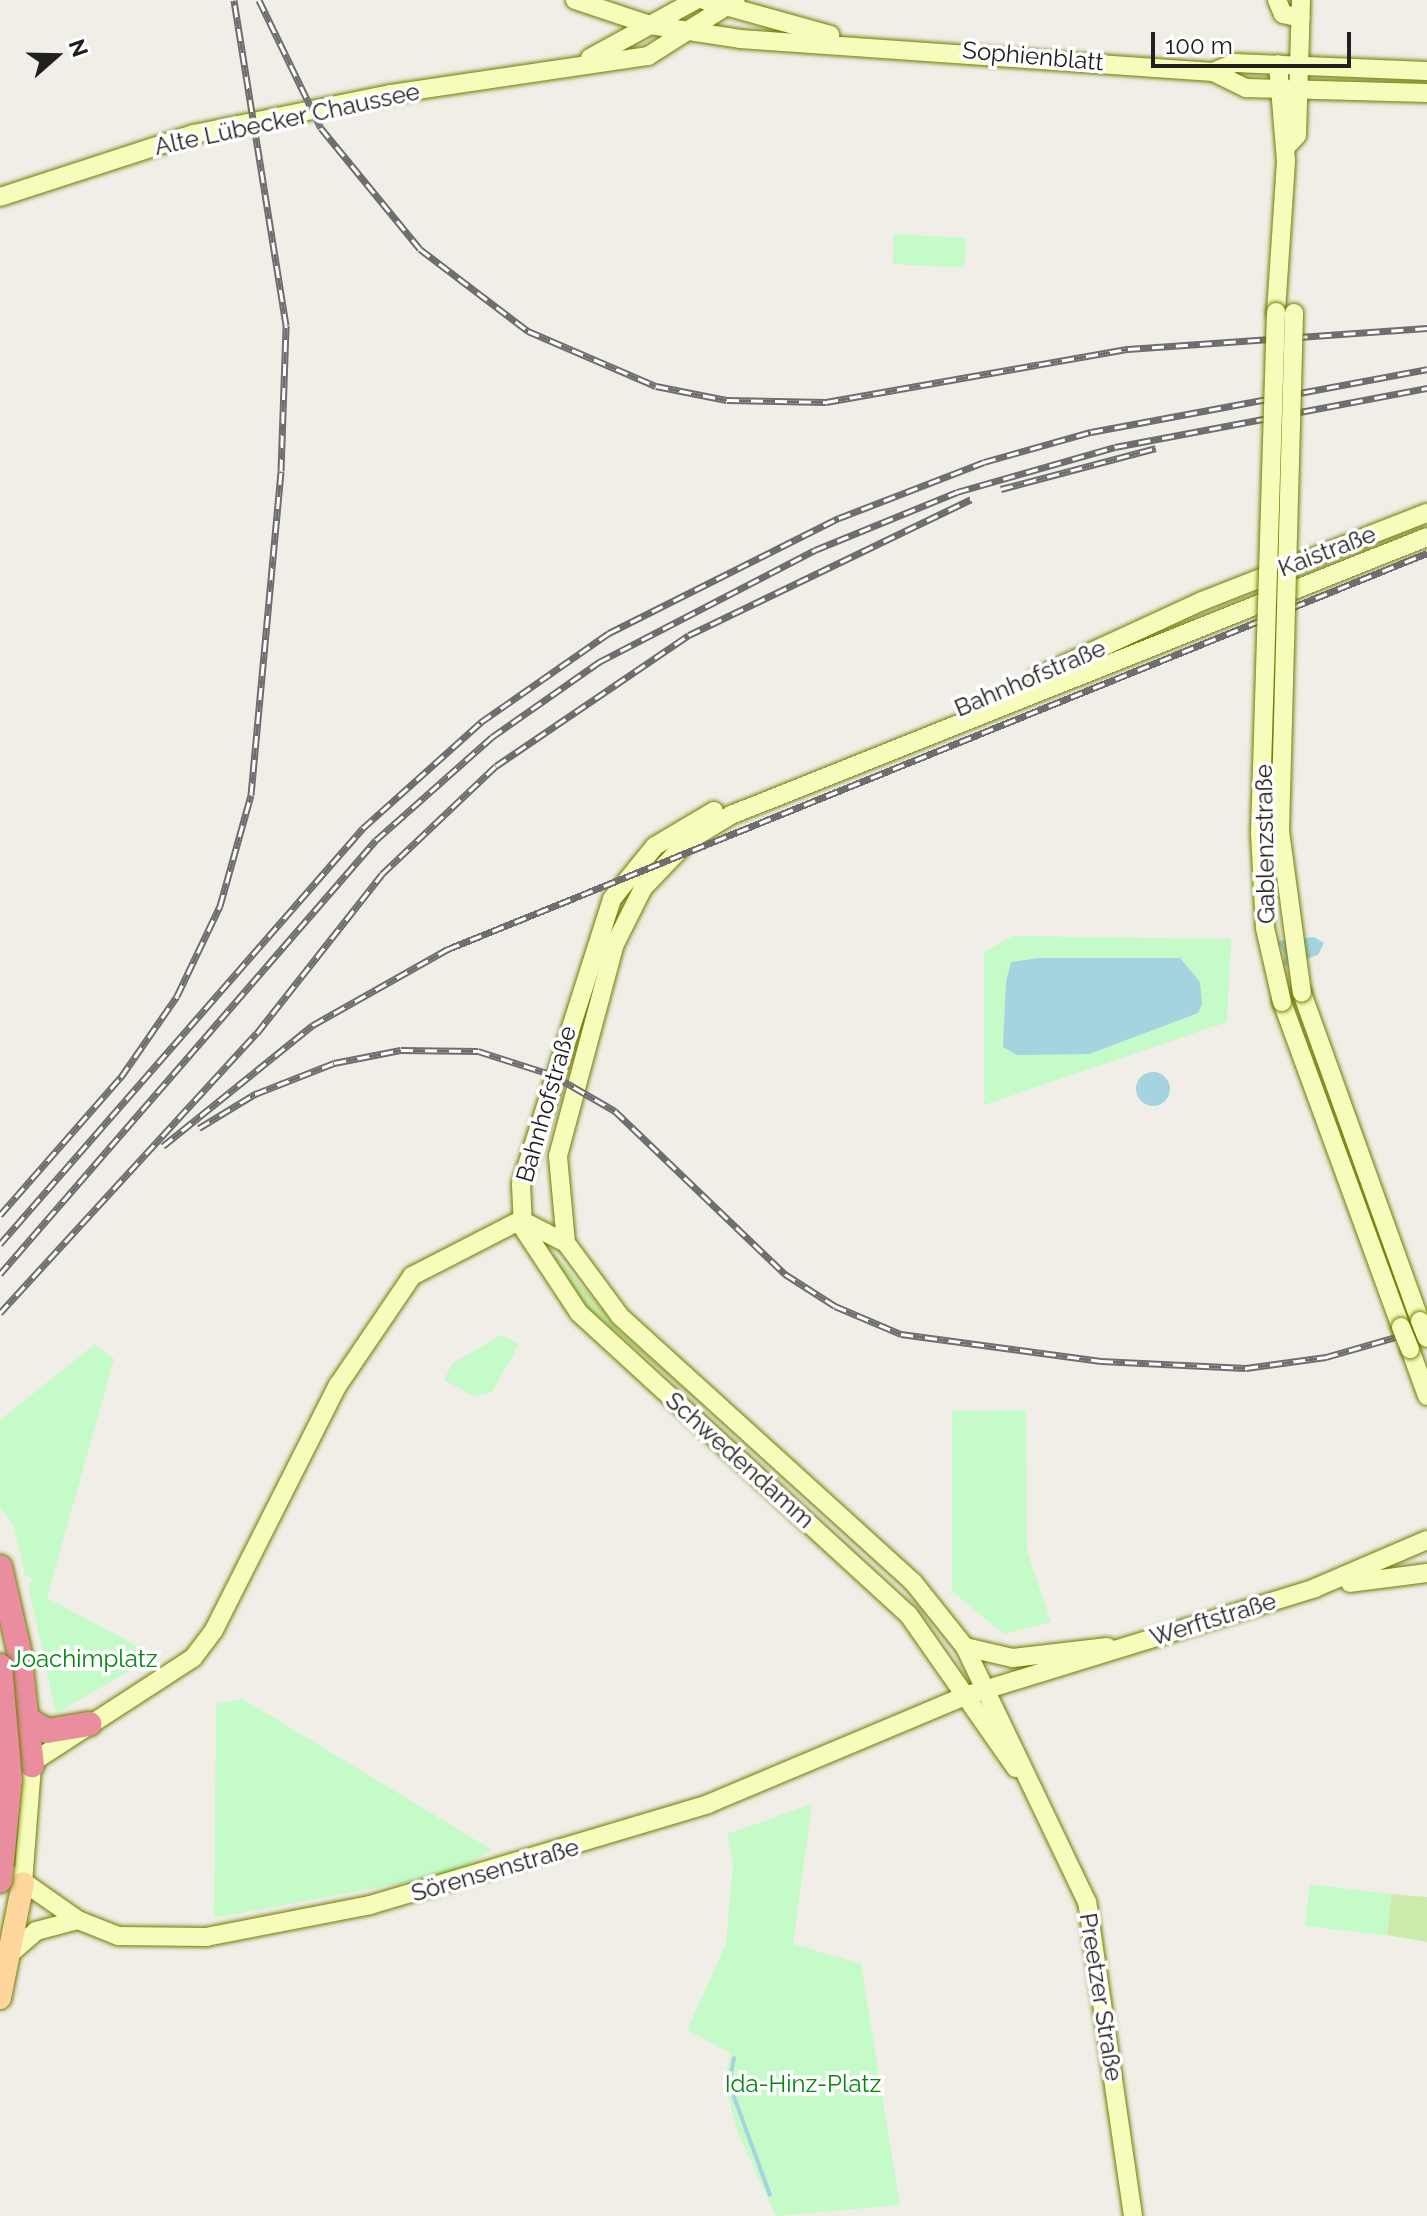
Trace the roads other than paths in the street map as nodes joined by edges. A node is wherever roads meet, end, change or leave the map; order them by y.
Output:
1 (575, 0) edge
2 (696, 0) edge
3 (704, 0) edge
4 (1277, 0) edge
5 (733, 2) edge
6 (1301, 9) edge
7 (650, 25) junction
8 (689, 32) junction
9 (852, 42) junction
10 (580, 64) junction
11 (1278, 64) junction
12 (1301, 66) junction
13 (1427, 71) edge
14 (1213, 72) junction
15 (1278, 89) junction
16 (1300, 90) junction
17 (1427, 93) edge
18 (1286, 147) junction
19 (0, 197) edge
20 (1285, 313) junction
21 (1427, 513) edge
22 (1427, 537) edge
23 (1227, 591) joint
24 (559, 1213) joint
25 (521, 1220) junction
26 (566, 1243) junction
27 (1424, 1329) edge
28 (1427, 1396) edge
29 (1427, 1540) edge
30 (0, 1567) edge
31 (1427, 1573) edge
32 (1315, 1588) junction
33 (965, 1647) junction
34 (1111, 1648) junction
35 (1013, 1658) junction
36 (0, 1666) edge
37 (984, 1686) junction
38 (965, 1696) junction
39 (29, 1720) junction
40 (89, 1724) junction
41 (32, 1765) junction
42 (0, 1776) edge
43 (1034, 1789) junction
44 (0, 1864) edge
45 (11, 1882) edge
46 (78, 1920) junction
47 (11, 1953) junction
48 (0, 1998) edge
49 (1133, 2216) edge

1 - 7 main road, Sophienblatt
2 - 7 main road, Alte Lübecker Chaussee
3 - 5 main road, Sophienblatt
4 - 6 main road
5 - 8 main road, Alte Lübecker Chaussee
5 - 9 main road, Sophienblatt
6 - 12 main road, Gablenzstraße
7 - 8 main road, Sophienblatt
7 - 10 main road, Alte Lübecker Chaussee
8 - 9 main road, Sophienblatt
8 - 10 main road, Alte Lübecker Chaussee
9 - 14 main road, Sophienblatt
10 - 19 main road, Alte Lübecker Chaussee
11 - 12 main road, Sophienblatt
11 - 14 main road, Sophienblatt
11 - 15 main road, Gablenzstraße
12 - 13 main road, Sophienblatt
12 - 16 main road, Gablenzstraße
14 - 15 main road, Sophienblatt
15 - 16 main road, Sophienblatt
15 - 18 main road, Gablenzstraße
16 - 17 main road, Sophienblatt
16 - 18 main road, Gablenzstraße
18 - 20 main road, Gablenzstraße
20 - 27 main road, Gablenzstraße, bridge
20 - 28 main road, Gablenzstraße, bridge
21 - 23 main road, Kaistraße
22 - 24 main road, Bahnhofstraße
23 - 25 main road, Bahnhofstraße
24 - 26 main road, Schwedendamm
25 - 26 main road
25 - 38 main road, Schwedendamm
25 - 40 main road
26 - 33 main road, Schwedendamm
29 - 32 main road, Werftstraße
30 - 39 highway
31 - 32 main road, Werftstraße
32 - 34 main road, Werftstraße
33 - 35 main road, Werftstraße
33 - 37 main road, Schwedendamm
34 - 35 main road, Werftstraße
34 - 37 main road, Werftstraße
35 - 37 main road, Werftstraße
36 - 45 highway, bridge
37 - 38 main road, Sörensenstraße
37 - 43 main road, Preetzer Straße
38 - 43 main road, Preetzer Straße
38 - 46 main road, Sörensenstraße
39 - 40 highway
39 - 41 highway
40 - 41 main road
41 - 42 main road
41 - 45 main road
43 - 49 main road, Preetzer Straße
44 - 45 main road, Sörensenstraße
45 - 46 main road, Sörensenstraße
45 - 47 main road
46 - 47 main road
47 - 48 main road

